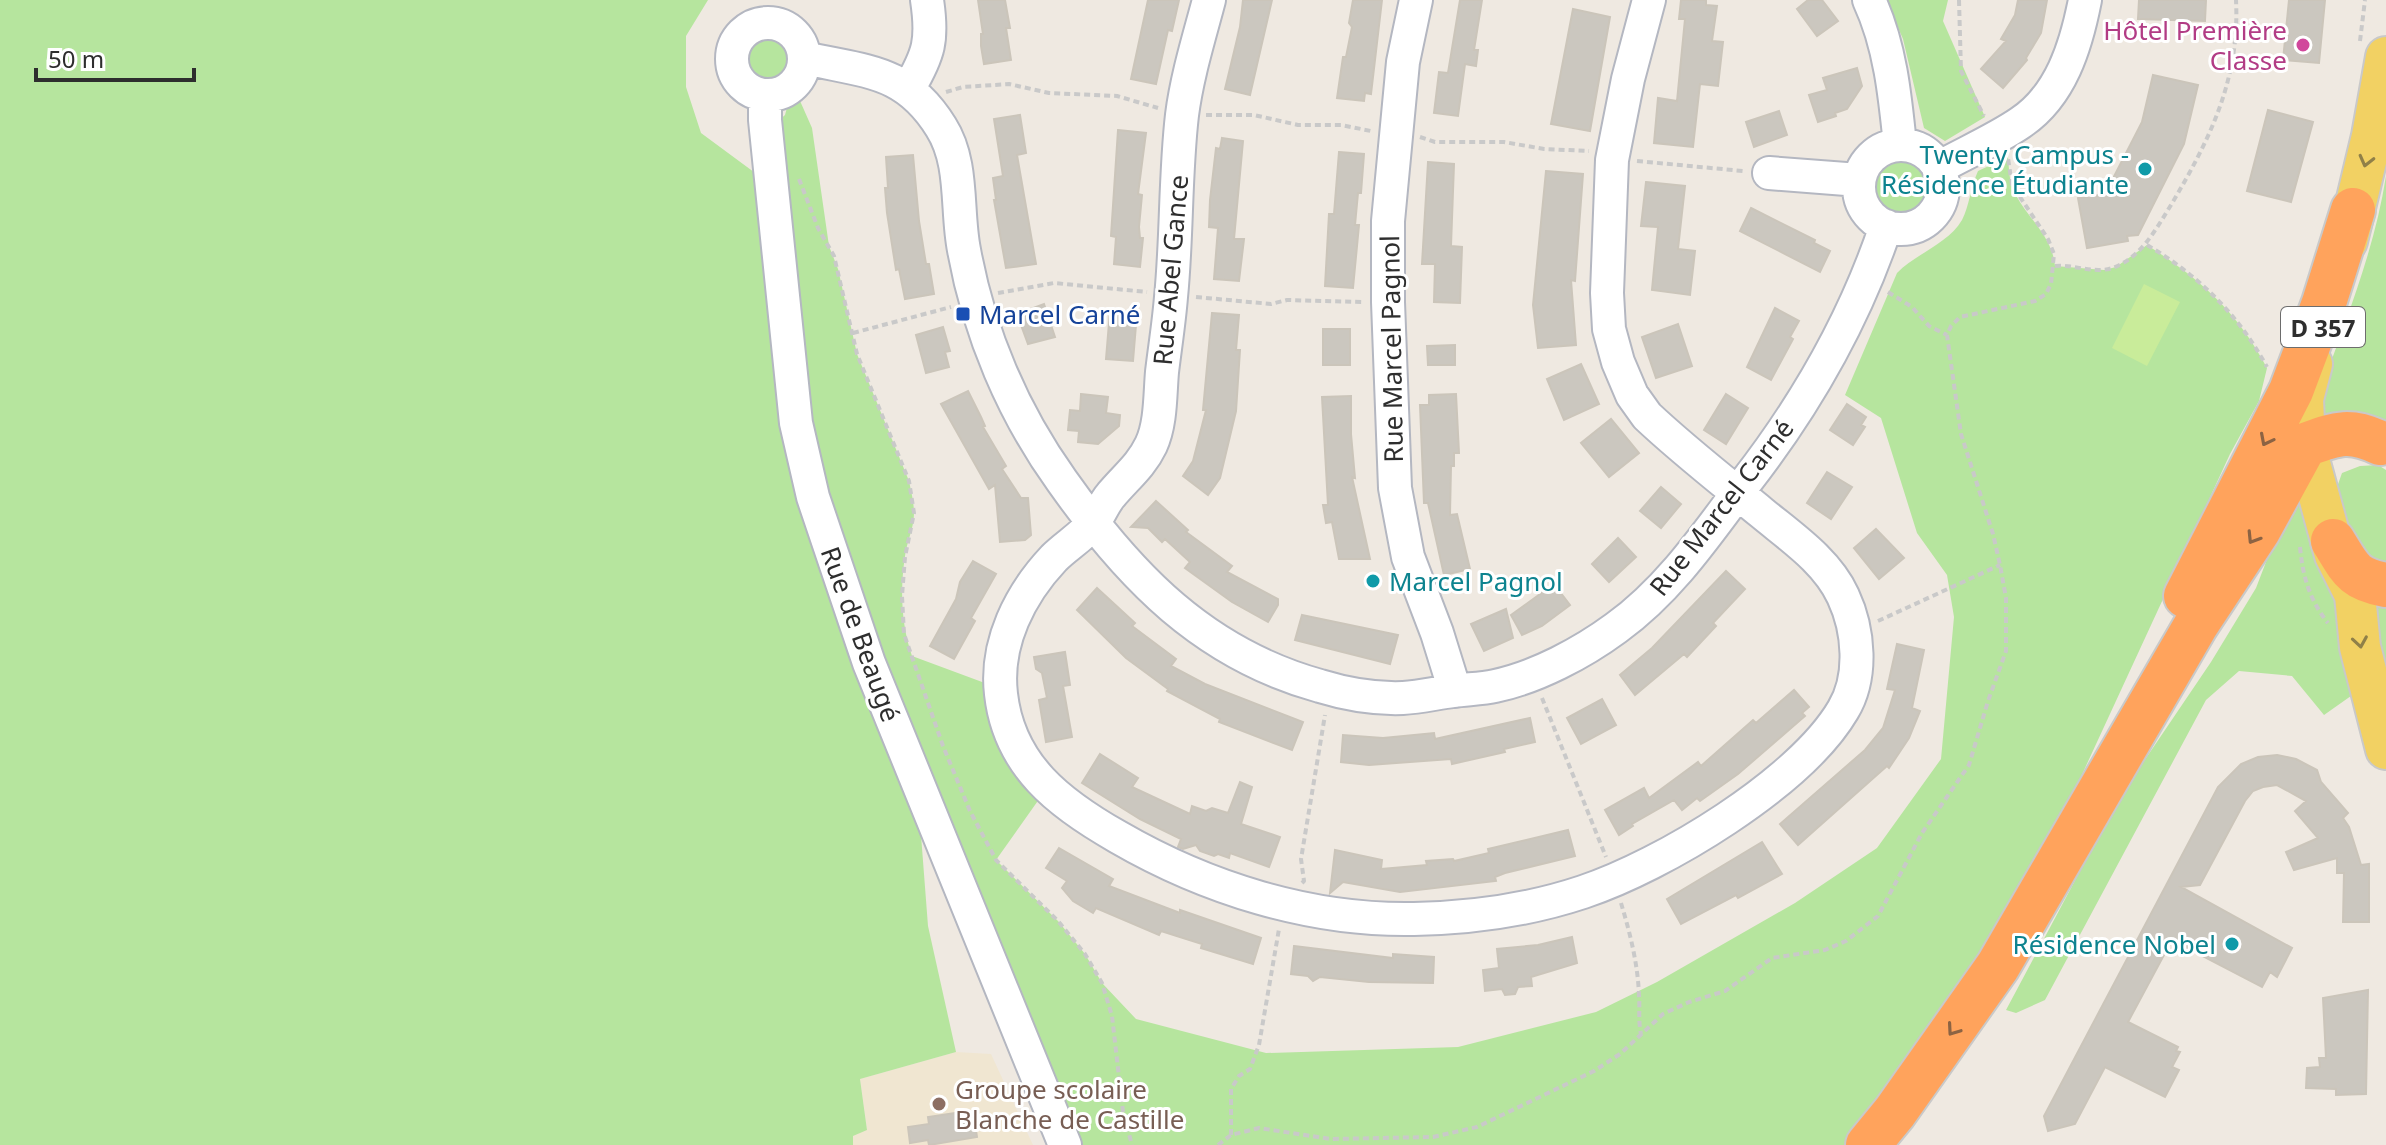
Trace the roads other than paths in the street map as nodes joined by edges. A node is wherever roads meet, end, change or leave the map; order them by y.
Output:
1 (927, 0) edge
2 (1209, 0) edge
3 (1416, 0) edge
4 (1649, 0) edge
5 (1869, 0) edge
6 (2085, 0) edge
7 (764, 12) edge
8 (2386, 57) edge
9 (805, 58) junction
10 (915, 94) junction
11 (765, 95) junction
12 (1900, 145) junction
13 (1938, 168) junction
14 (1769, 173) road end
15 (1859, 180) junction
16 (2353, 210) junction
17 (1886, 226) junction
18 (2383, 445) edge
19 (2310, 462) junction
20 (1738, 492) junction
21 (1093, 523) junction
22 (2333, 541) junction
23 (2386, 585) edge
24 (1455, 691) junction
25 (2386, 749) edge
26 (1998, 966) junction
27 (1065, 1145) edge
28 (1868, 1145) edge

1 - 10 street
2 - 21 street, Rue Abel Gance
3 - 24 street, Rue Marcel Pagnol
4 - 20 street, Rue Abel Gance
5 - 12 street
6 - 13 street
7 - 9 street
7 - 11 street
8 -> 16 main road, D 357
9 - 10 street
9 - 11 street
10 - 21 street, Rue Marcel Carné
11 - 27 street, Rue de Beaugé
12 - 13 street
12 - 15 street
13 - 17 street
14 - 15 street
15 - 17 street
16 - 19 main road, D 357
16 -> 26 highway
17 - 20 street, Rue Marcel Carné
18 - 19 highway
19 - 22 main road, D 357
19 -> 26 highway
20 - 21 street, Rue Abel Gance
20 - 24 street, Rue Marcel Carné
21 - 24 street, Rue Marcel Carné
22 - 23 highway
22 -> 25 main road, D 357
26 -> 28 highway

